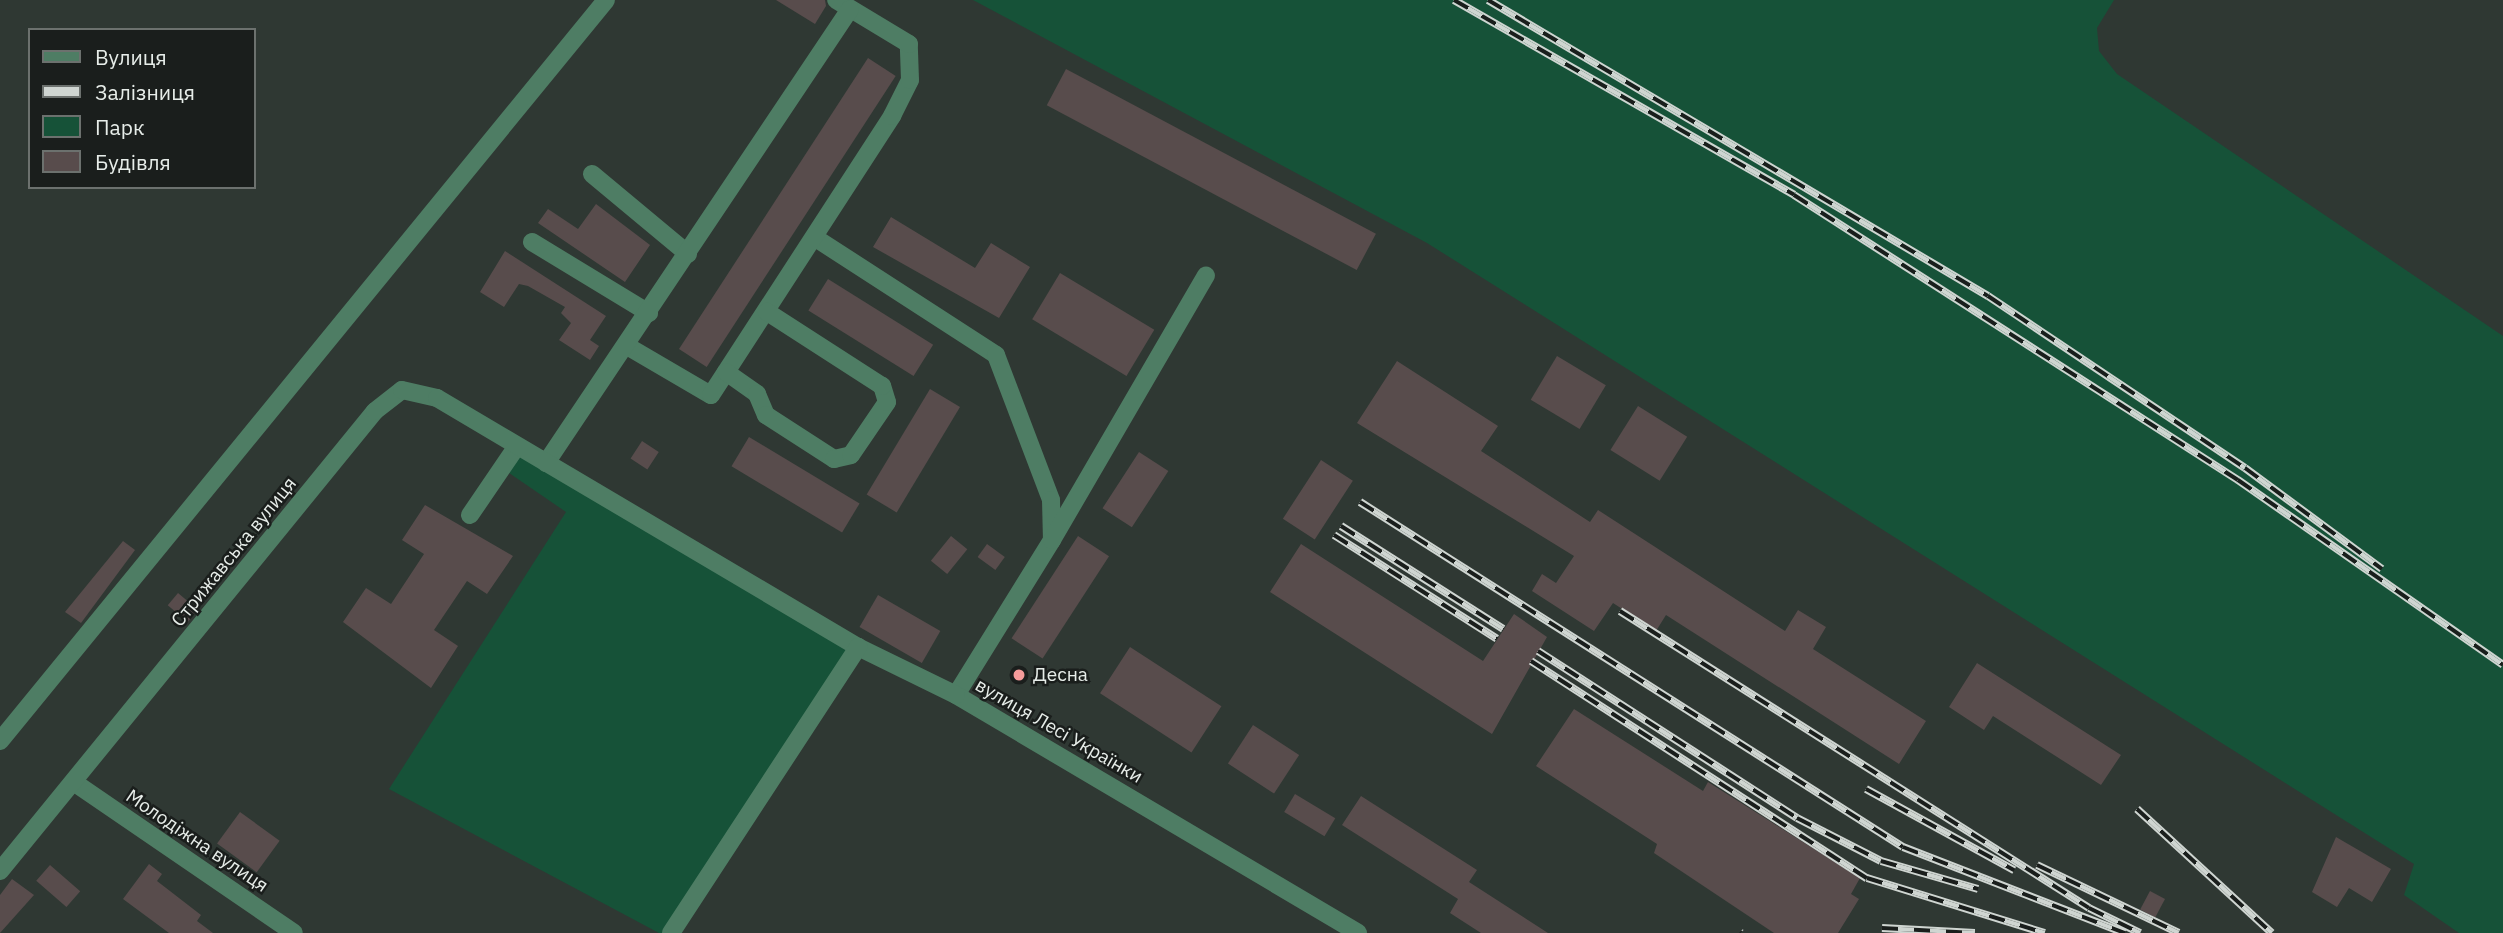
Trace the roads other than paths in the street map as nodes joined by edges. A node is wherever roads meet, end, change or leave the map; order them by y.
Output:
1 (606, 0) edge
2 (843, 4) edge
3 (592, 174) dead end
4 (817, 239) junction
5 (532, 242) dead end
6 (688, 254) junction
7 (1206, 275) dead end
8 (767, 312) junction
9 (649, 313) junction
10 (627, 346) junction
11 (726, 372) junction
12 (517, 446) junction
13 (546, 463) junction
14 (470, 515) dead end
15 (1052, 540) junction
16 (858, 647) junction
17 (956, 695) junction
18 (0, 741) edge
19 (75, 783) junction
20 (0, 871) edge
21 (294, 933) edge
22 (671, 933) edge
23 (1358, 933) edge

1 - 18 street
2 - 4 street
2 - 6 street
3 - 6 street
4 - 8 street
4 - 15 street
5 - 9 street
6 - 9 street
7 - 15 street, вулиця Лесі Українки
8 - 11 street
8 - 11 street
9 - 10 street
10 - 11 street
10 - 13 street
12 - 13 street, Стрижавська вулиця
12 - 14 street
12 - 19 street, Стрижавська вулиця
13 - 16 street, Стрижавська вулиця
15 - 17 street, вулиця Лесі Українки
16 - 17 street, Стрижавська вулиця
16 - 22 street
17 - 23 street, вулиця Лесі Українки
19 - 20 street, Стрижавська вулиця
19 - 21 street, Молодіжна вулиця

